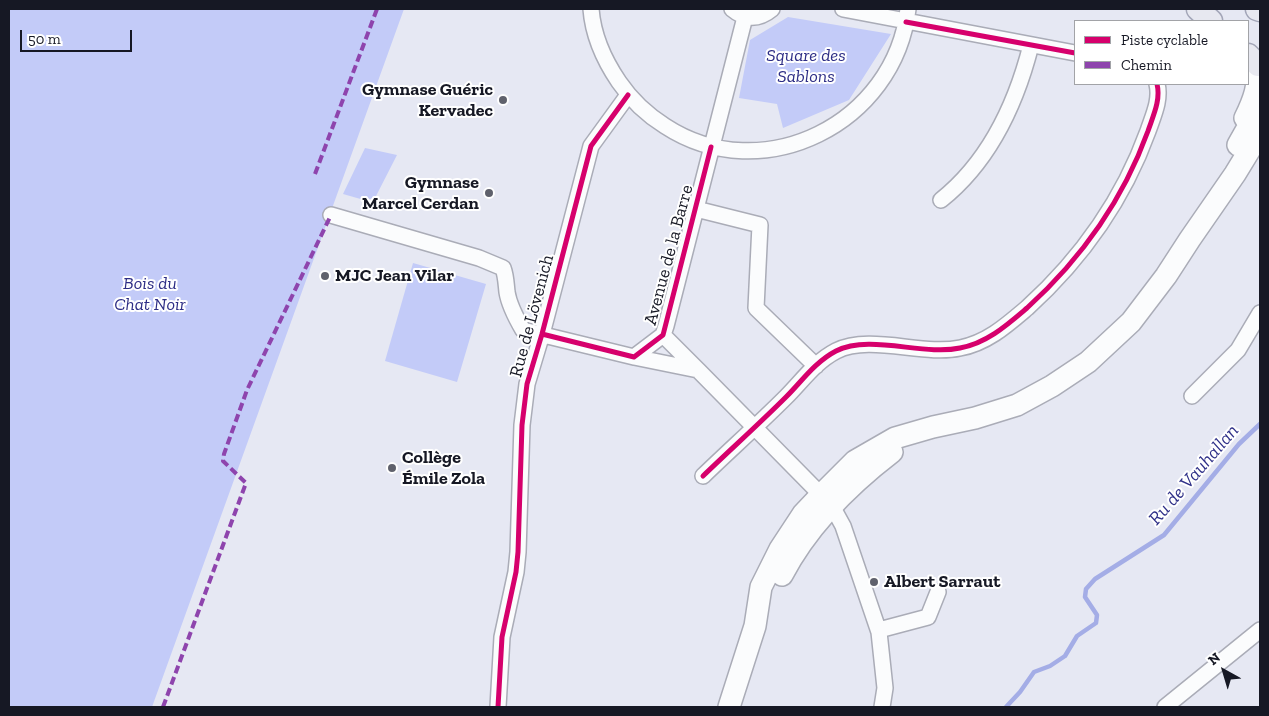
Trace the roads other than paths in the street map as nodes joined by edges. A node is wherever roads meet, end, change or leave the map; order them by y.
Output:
1 (591, 9) edge
2 (732, 9) edge
3 (772, 9) edge
4 (842, 9) edge
5 (1198, 9) edge
6 (907, 15) edge
7 (745, 17) junction
8 (1210, 20) edge
9 (1031, 45) junction
10 (1074, 52) edge
11 (1255, 62) edge
12 (1157, 85) edge
13 (628, 96) junction
14 (1260, 106) edge
15 (1260, 133) edge
16 (712, 147) junction
17 (1237, 147) junction
18 (941, 200) dead end
19 (696, 209) junction
20 (331, 215) dead end
21 (1190, 239) junction
22 (1260, 313) edge
23 (542, 334) junction
24 (663, 335) junction
25 (634, 357) junction
26 (816, 366) junction
27 (698, 370) junction
28 (1192, 396) dead end
29 (754, 427) junction
30 (703, 476) dead end
31 (826, 500) junction
32 (938, 592) dead end
33 (879, 630) junction
34 (1260, 630) edge
35 (498, 707) edge
36 (729, 707) edge
37 (882, 707) edge
38 (1165, 707) edge

1 - 13 street
2 - 7 street
3 - 7 street
4 - 6 street
5 - 8 main road
6 - 9 street
6 - 16 street
7 - 16 street, Avenue de la Barre
9 - 10 street
9 - 18 street
11 - 17 main road
12 - 26 street
13 - 16 street
13 - 23 street, Rue de Lövenich
14 - 17 main road
15 - 21 main road
16 - 19 street, Avenue de la Barre
17 - 21 main road
19 - 24 street, Avenue de la Barre
19 - 26 street
20 - 23 street
21 - 31 main road
22 - 28 street
23 - 25 street
23 - 35 street, Rue de Lövenich
24 - 25 street, Avenue de la Barre
24 - 27 street, Avenue de la Barre
25 - 27 street
26 - 29 street
27 - 29 street, Avenue de la Barre
29 - 30 street
29 - 31 street, Avenue de la Barre
31 - 33 street, Avenue de la Barre
31 - 36 main road
32 - 33 street
33 - 37 street, Avenue de la Barre
34 - 38 street

